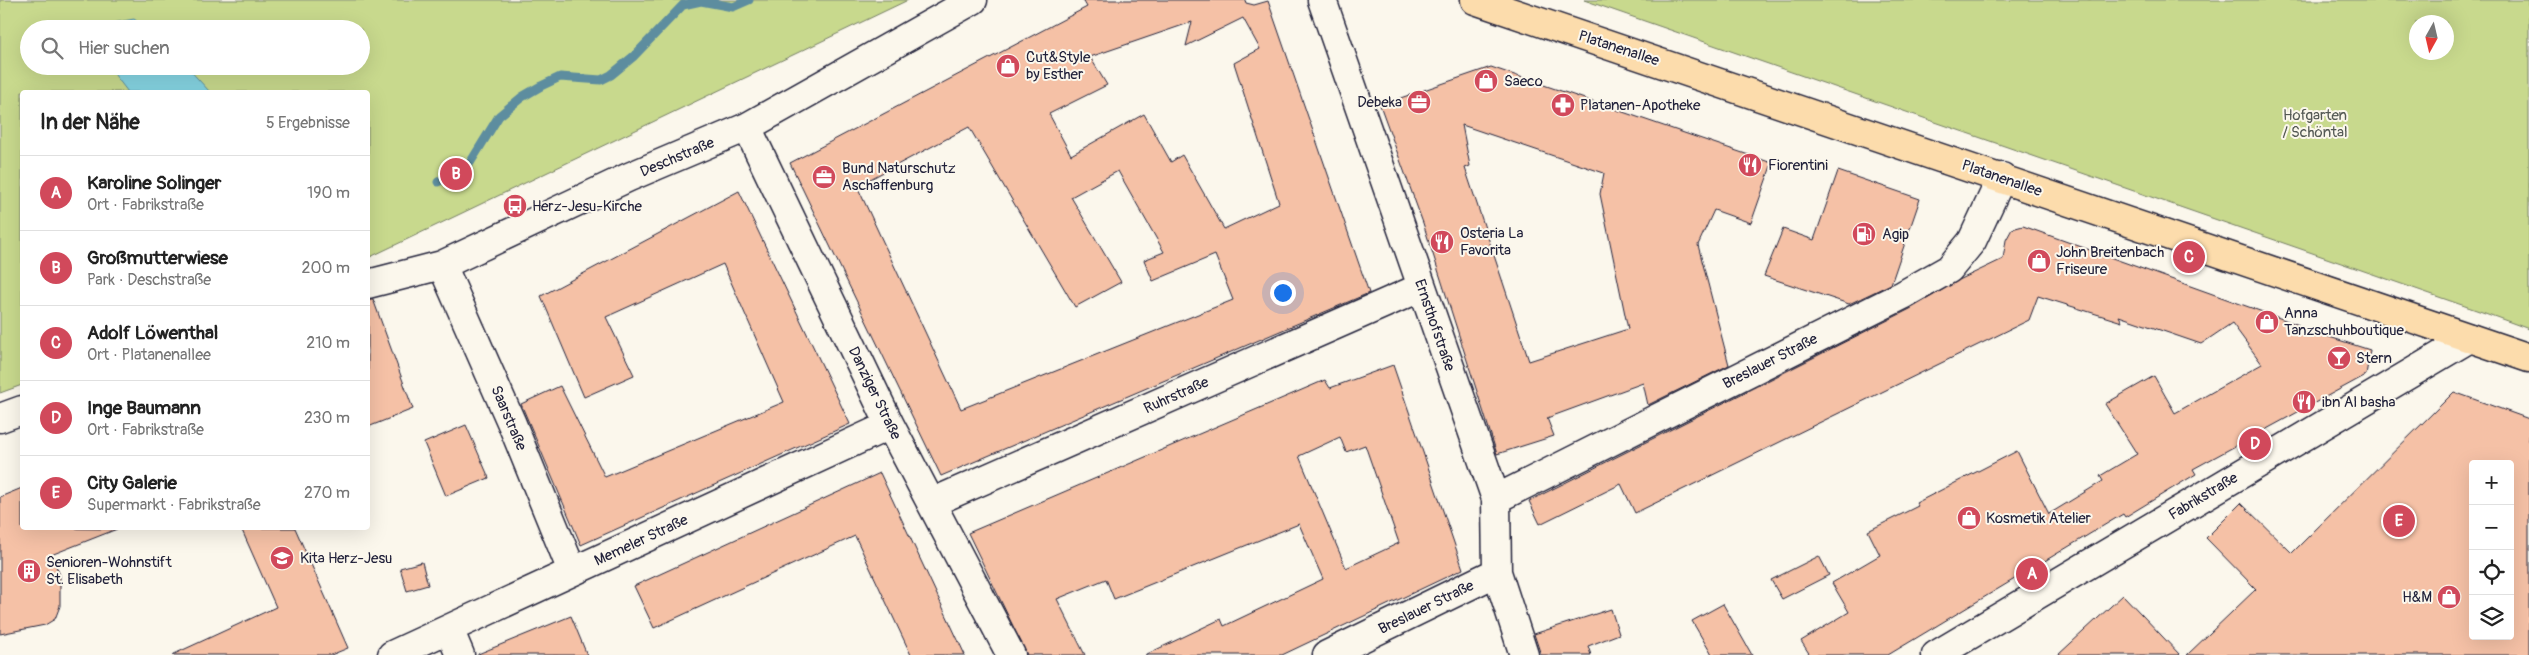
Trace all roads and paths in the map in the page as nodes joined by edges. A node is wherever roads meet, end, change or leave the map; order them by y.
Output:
1 (973, 0) edge
2 (1322, 0) edge
3 (1475, 0) edge
4 (747, 127) junction
5 (2002, 178) junction
6 (442, 265) junction
7 (370, 283) edge
8 (1422, 287) junction
9 (2470, 338) junction
10 (2529, 358) edge
11 (20, 411) edge
12 (0, 418) edge
13 (890, 425) junction
14 (1496, 499) junction
15 (931, 503) junction
16 (572, 571) junction
17 (1497, 572) junction
18 (449, 629) junction
19 (392, 655) edge
20 (460, 655) edge
21 (1011, 655) edge
22 (1327, 655) edge
23 (1524, 655) edge
24 (1936, 655) edge

1 - 4 street, Deschstraße
2 - 8 street, Ernsthofstraße
3 - 5 main road, Platanenallee
4 - 6 street, Deschstraße
4 - 13 street, Danziger Straße
5 - 9 main road, Platanenallee
5 - 14 street, Breslauer Straße
6 - 7 street, Deschstraße
6 - 16 street, Saarstraße
8 - 14 street, Ernsthofstraße
8 - 15 street, Ruhrstraße
9 - 10 main road, Platanenallee
9 - 24 street, Fabrikstraße
11 - 12 street
13 - 15 street, Danziger Straße
13 - 16 street, Memeler Straße
14 - 17 street, Ernsthofstraße
15 - 21 street, Danziger Straße
16 - 18 street, Memeler Straße
17 - 22 street, Breslauer Straße
17 - 23 street, Ernsthofstraße
18 - 19 street, Memeler Straße
18 - 20 street

